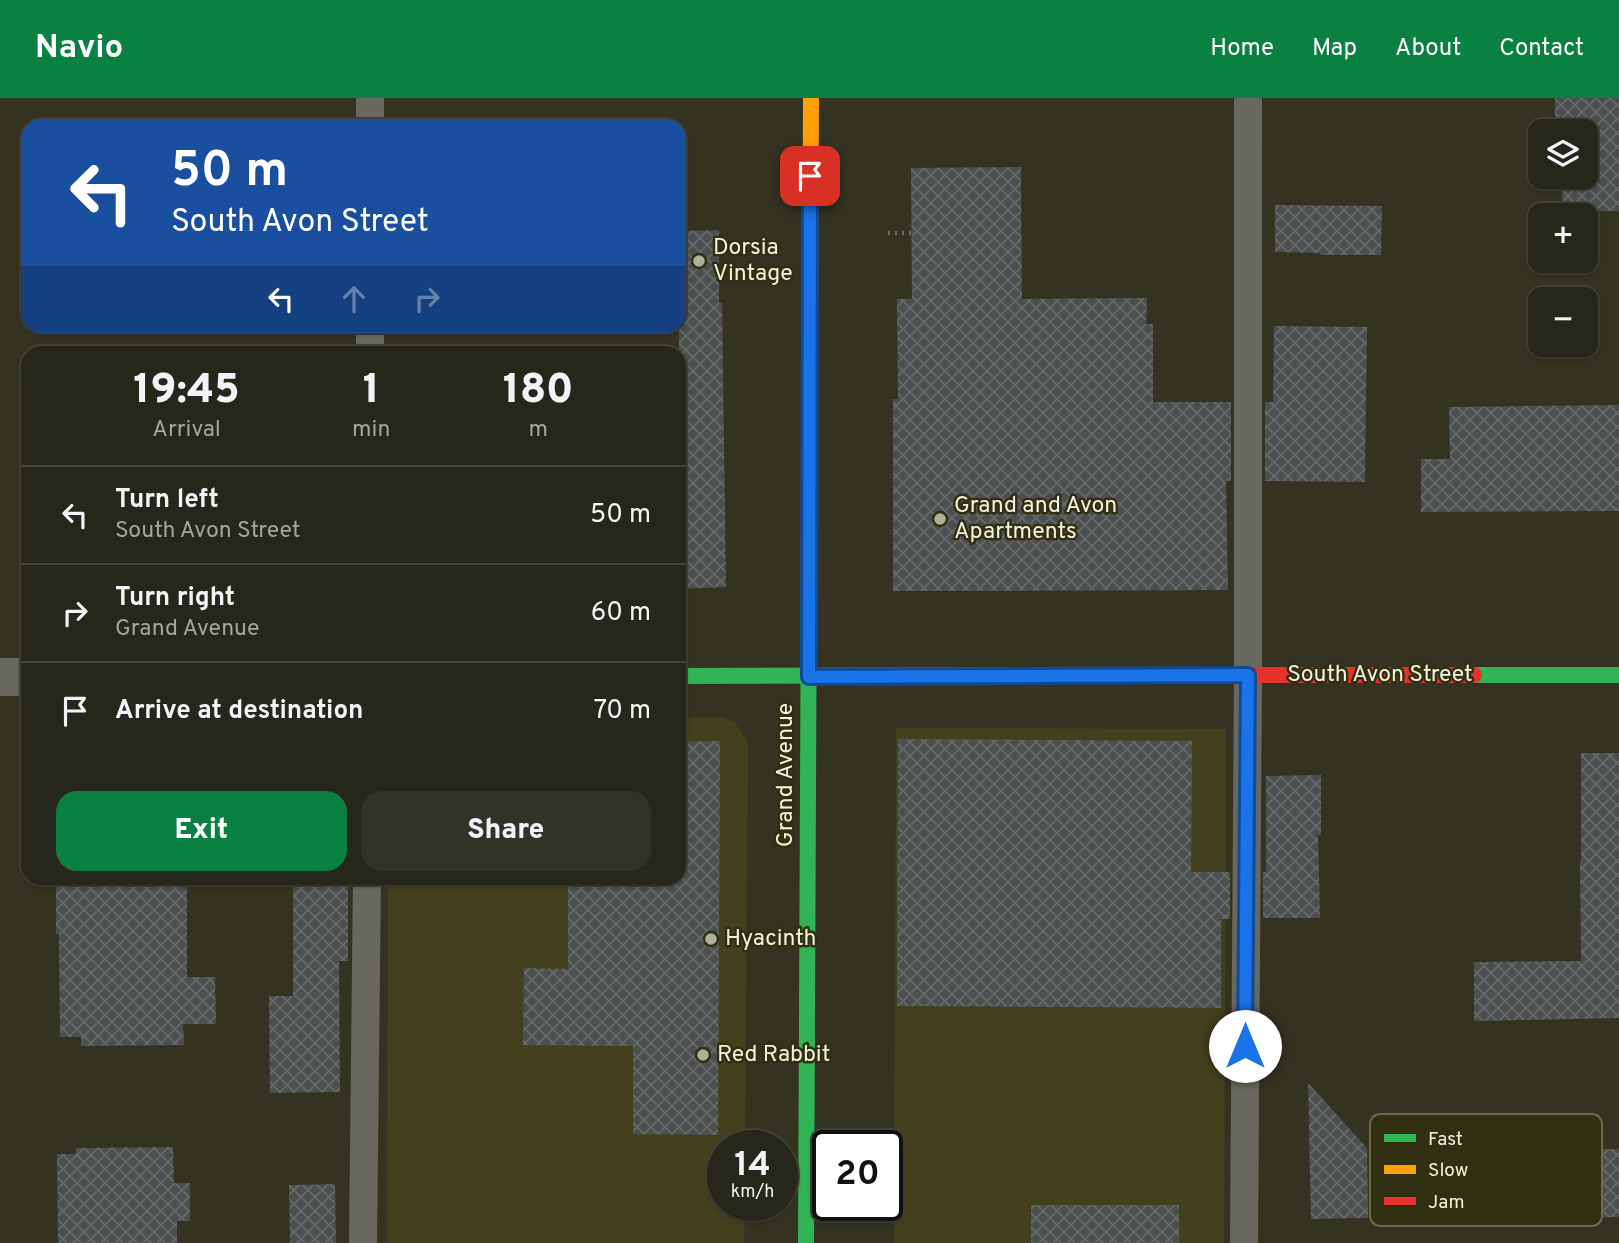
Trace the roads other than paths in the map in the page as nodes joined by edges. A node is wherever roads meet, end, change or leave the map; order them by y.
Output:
1 (370, 98) edge
2 (811, 98) edge
3 (1248, 98) edge
4 (370, 119) edge
5 (1248, 675) junction
6 (1619, 675) edge
7 (686, 676) edge
8 (0, 677) edge
9 (21, 677) edge
10 (809, 677) junction
11 (367, 885) edge
12 (363, 1243) edge
13 (806, 1243) edge
14 (1244, 1243) edge

1 - 4 lane
2 - 10 main road, Grand Avenue
3 - 5 lane
5 - 6 main road, South Avon Street
5 - 10 main road, South Avon Street
5 - 14 lane
7 - 10 main road, South Avon Street
8 - 9 street
10 - 13 main road, Grand Avenue
11 - 12 lane

